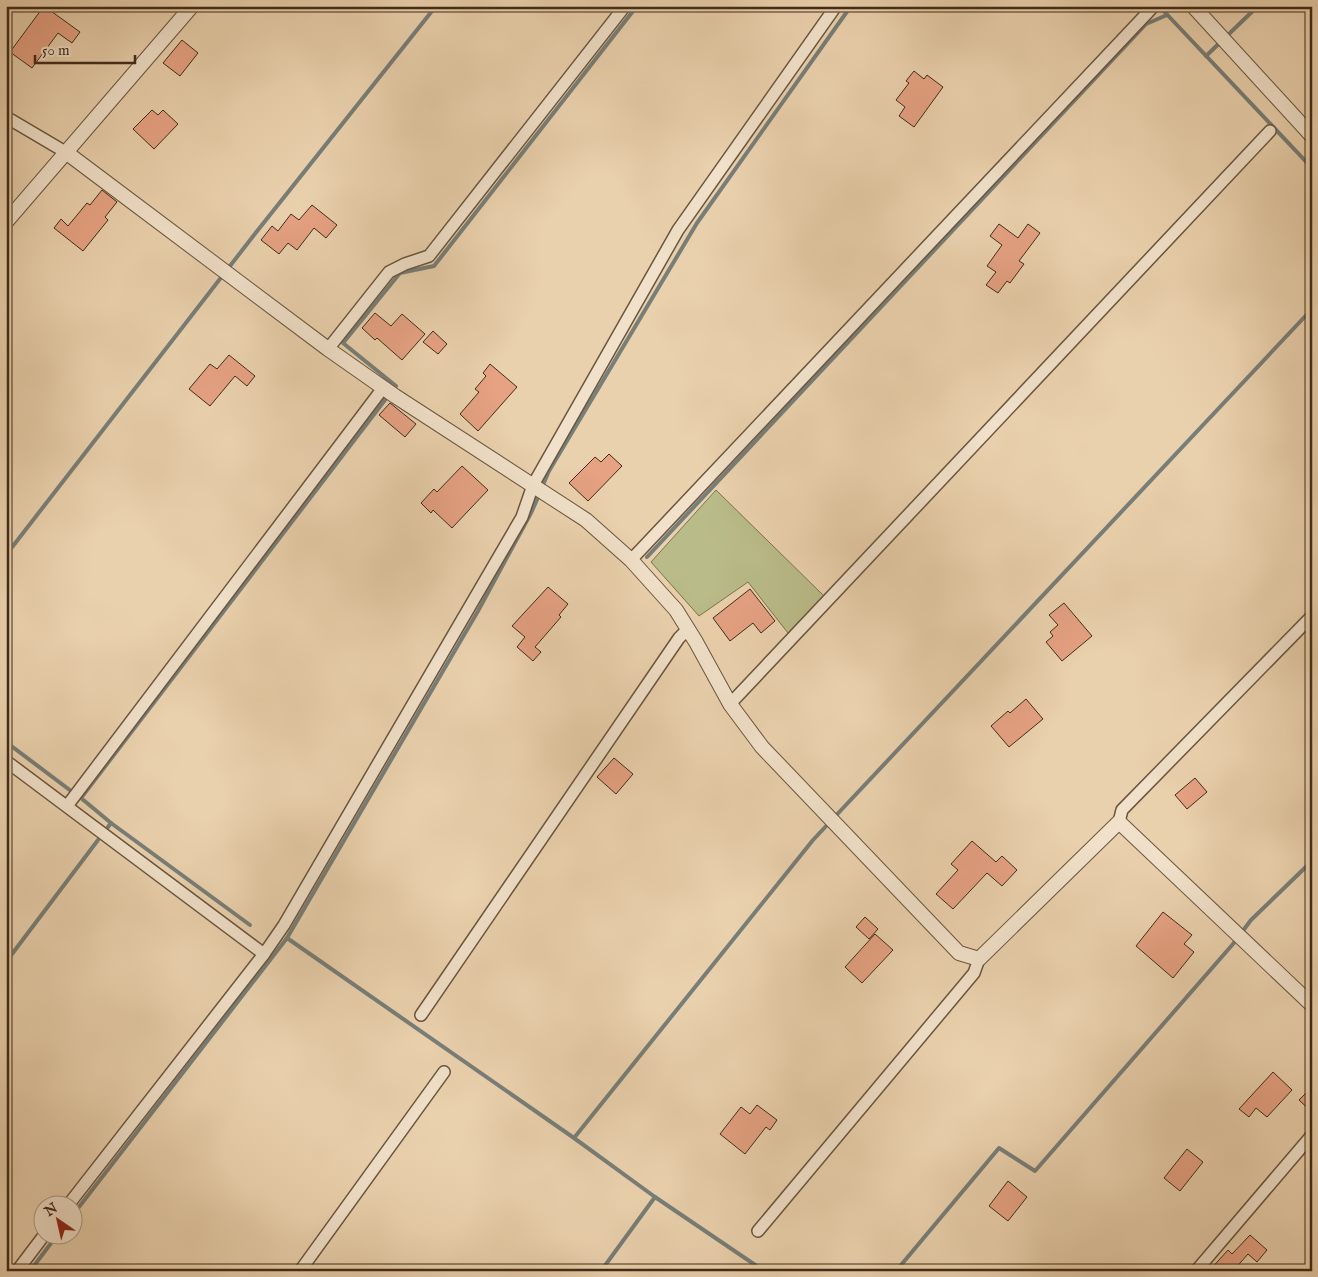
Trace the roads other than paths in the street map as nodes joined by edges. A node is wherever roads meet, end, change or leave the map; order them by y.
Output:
1 (192, 6) edge
2 (625, 6) edge
3 (836, 6) edge
4 (1193, 6) edge
5 (1152, 8) dead end
6 (6, 117) edge
7 (1270, 131) dead end
8 (1312, 136) edge
9 (66, 153) junction
10 (6, 222) edge
11 (328, 349) junction
12 (388, 391) junction
13 (539, 489) junction
14 (631, 560) junction
15 (1312, 616) edge
16 (688, 629) junction
17 (730, 704) junction
18 (6, 761) edge
19 (73, 798) junction
20 (1119, 822) junction
21 (264, 954) junction
22 (979, 959) junction
23 (1312, 1005) edge
24 (421, 1015) dead end
25 (444, 1072) dead end
26 (1312, 1135) edge
27 (77, 1194) edge
28 (758, 1231) dead end
29 (37, 1244) edge
30 (17, 1271) edge
31 (300, 1271) edge
32 (1196, 1271) edge

1 - 9 street
2 - 11 street
3 - 13 street
4 - 8 street
5 - 14 street
6 - 9 street
7 - 17 street
9 - 10 street
9 - 11 street
11 - 12 street
12 - 13 street
12 - 19 street
13 - 14 street
13 - 21 street
14 - 16 street
15 - 20 street
16 - 17 street
16 - 24 street
17 - 22 street
18 - 19 street
19 - 21 street
20 - 22 street
20 - 23 street
21 - 27 street
22 - 28 street
25 - 31 street
26 - 32 street
29 - 30 street

